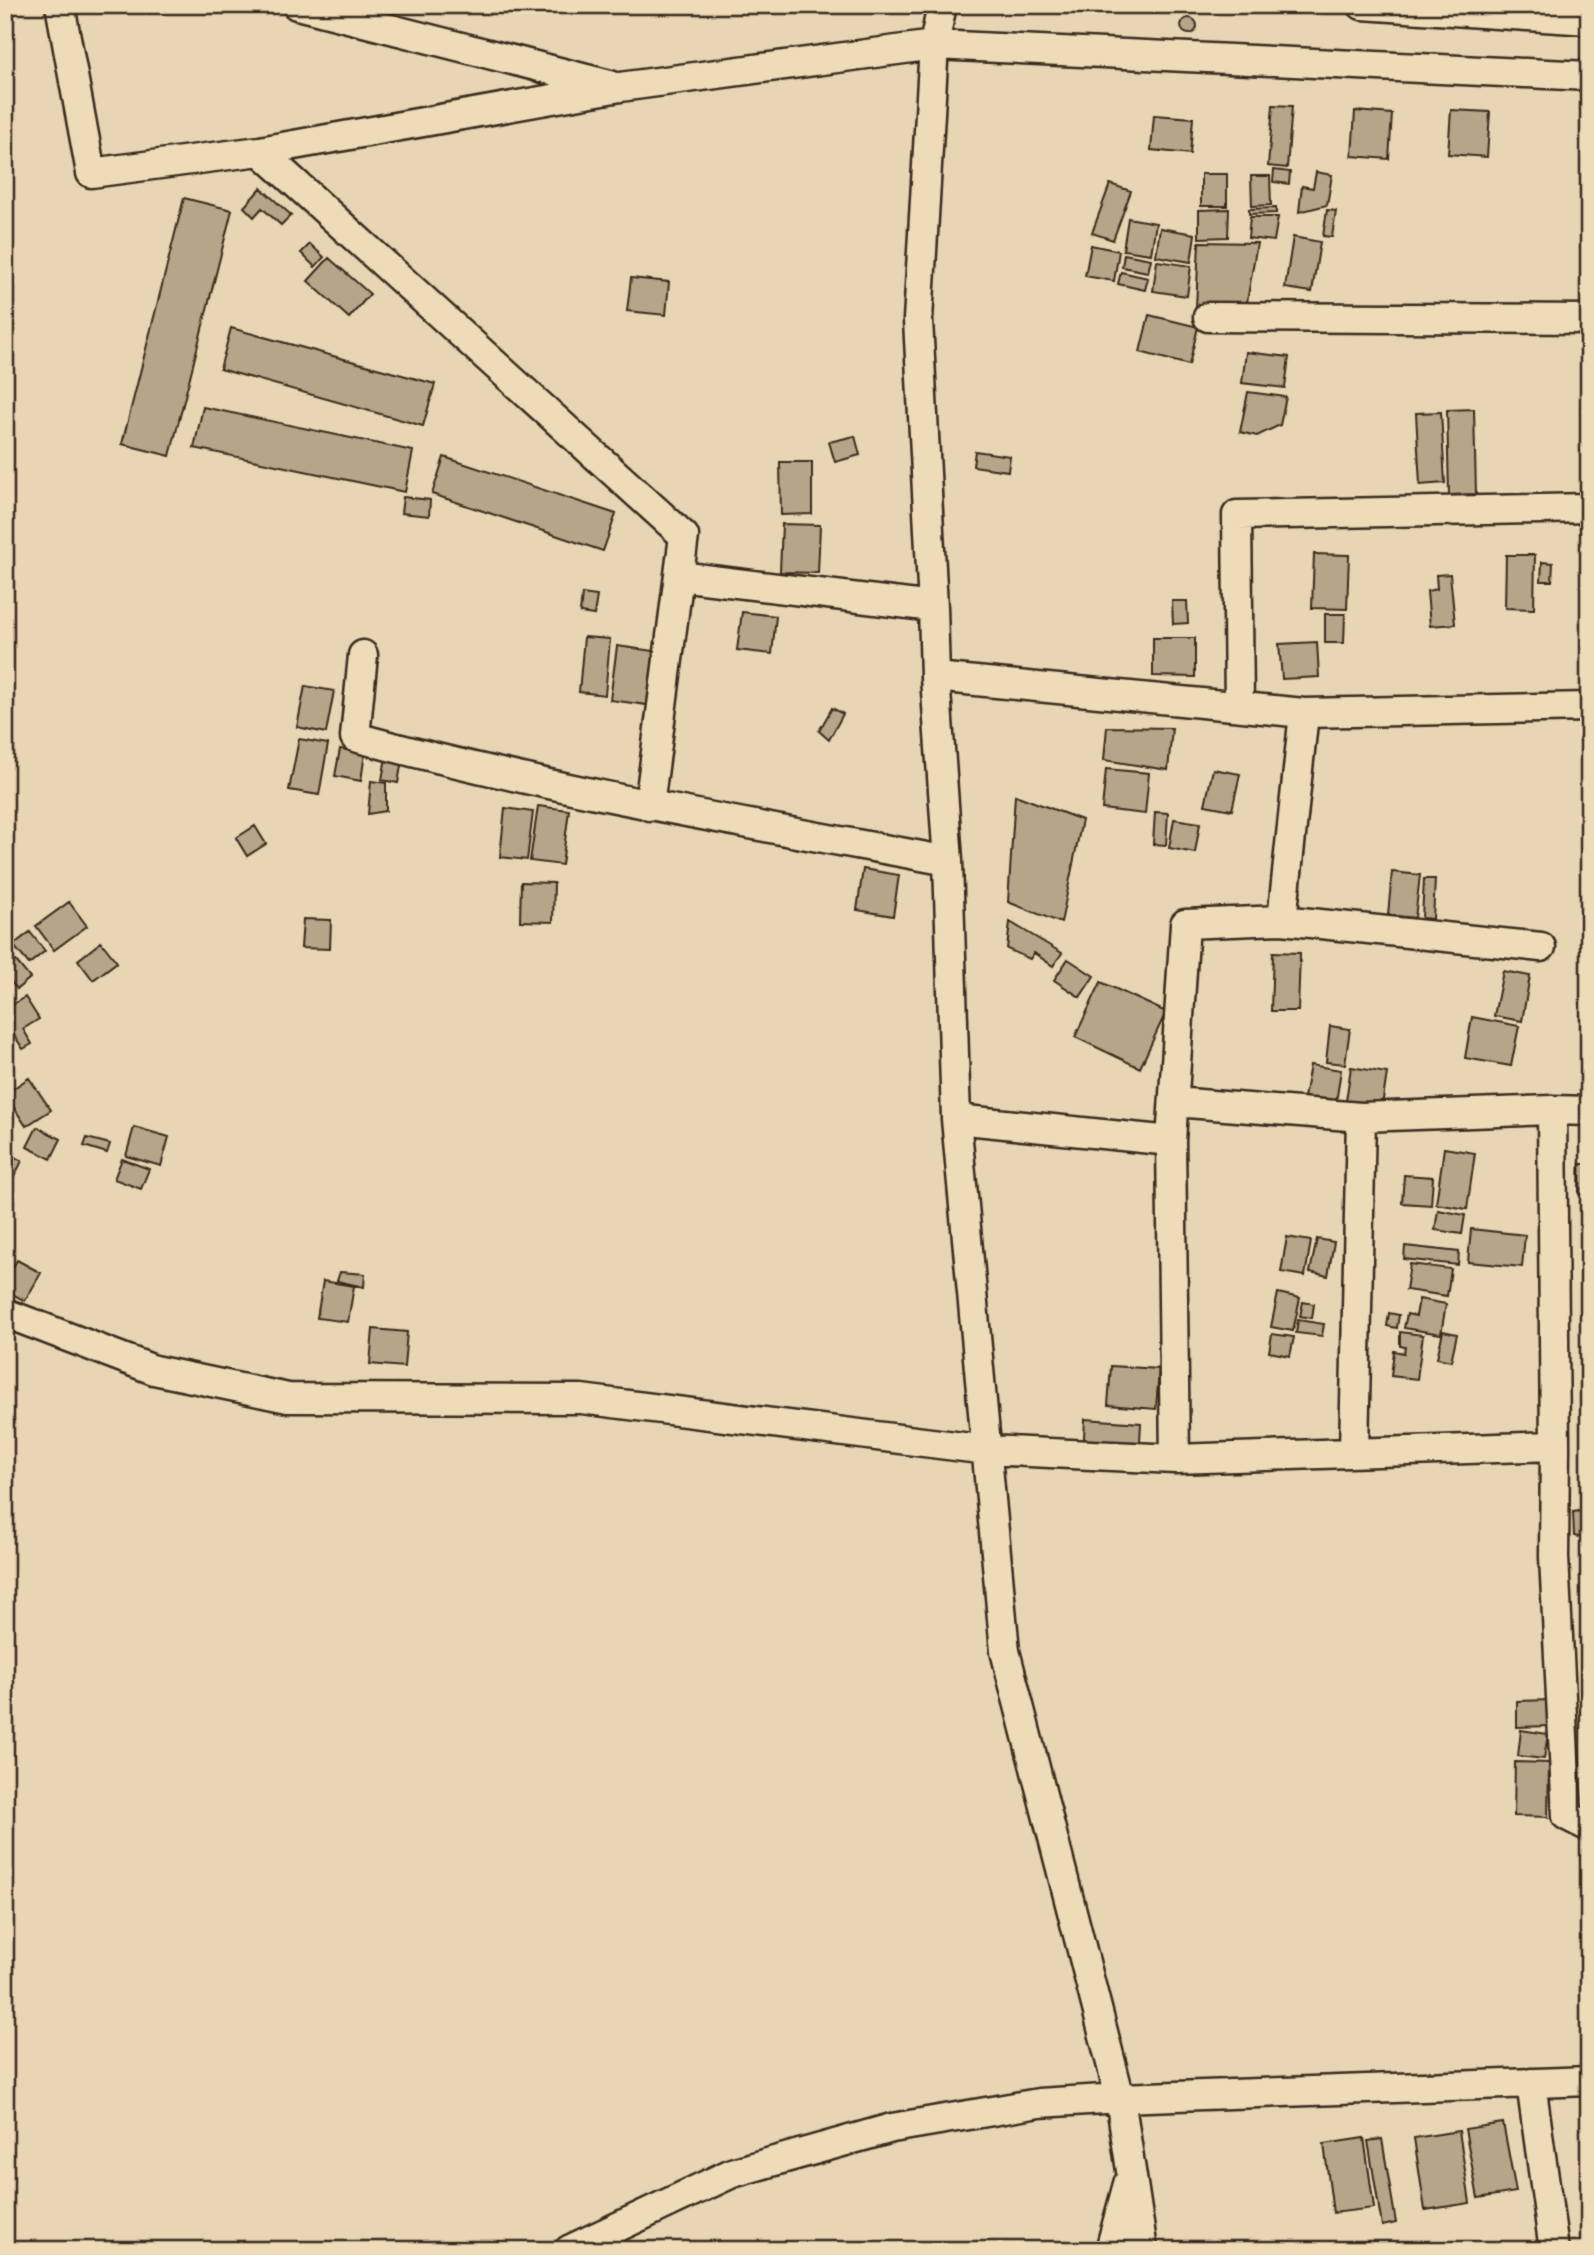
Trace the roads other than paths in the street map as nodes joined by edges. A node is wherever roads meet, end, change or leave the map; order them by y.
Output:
1 (60, 5) edge
2 (297, 5) edge
3 (942, 5) edge
4 (1362, 5) edge
5 (1589, 20) edge
6 (934, 45) junction
7 (1589, 76) edge
8 (620, 87) junction
9 (260, 151) junction
10 (1208, 317) dead end
11 (1589, 319) edge
12 (1589, 508) edge
13 (679, 576) junction
14 (933, 607) junction
15 (363, 655) dead end
16 (935, 677) junction
17 (1239, 706) junction
18 (1589, 706) edge
19 (1304, 713) junction
20 (649, 806) junction
21 (948, 861) junction
22 (1282, 919) junction
23 (1541, 947) dead end
24 (1175, 1102) junction
25 (1552, 1110) junction
26 (1589, 1111) edge
27 (1361, 1117) junction
28 (956, 1119) junction
29 (1171, 1141) junction
30 (5, 1313) edge
31 (1555, 1446) junction
32 (987, 1450) junction
33 (1354, 1452) junction
34 (1175, 1459) junction
35 (1589, 1827) edge
36 (1589, 2081) edge
37 (1531, 2083) junction
38 (1120, 2098) junction
39 (1131, 2174) junction
40 (569, 2250) edge
41 (1110, 2250) edge
42 (1143, 2250) edge
43 (1554, 2250) edge

1 - 9 street
2 - 8 street
3 - 6 street
4 - 5 street
6 - 7 street
6 - 8 street
6 - 14 street
8 - 9 street
9 - 13 street
10 - 11 street
12 - 17 street
13 - 14 street
13 - 20 street
14 - 16 street
15 - 20 street
16 - 17 street
16 - 21 street
17 - 19 street
18 - 19 street
19 - 22 street
20 - 21 street
21 - 28 street
22 - 23 street
22 - 24 street
24 - 27 street
24 - 29 street
25 - 26 street
25 - 27 street
25 - 31 street
27 - 33 street
28 - 29 street
28 - 32 street
29 - 34 street
30 - 32 street
31 - 33 street
31 - 35 street
32 - 34 street
32 - 38 street
33 - 34 street
36 - 37 street
37 - 38 street
37 - 43 street
38 - 39 street
38 - 40 street
39 - 41 street
39 - 42 street

